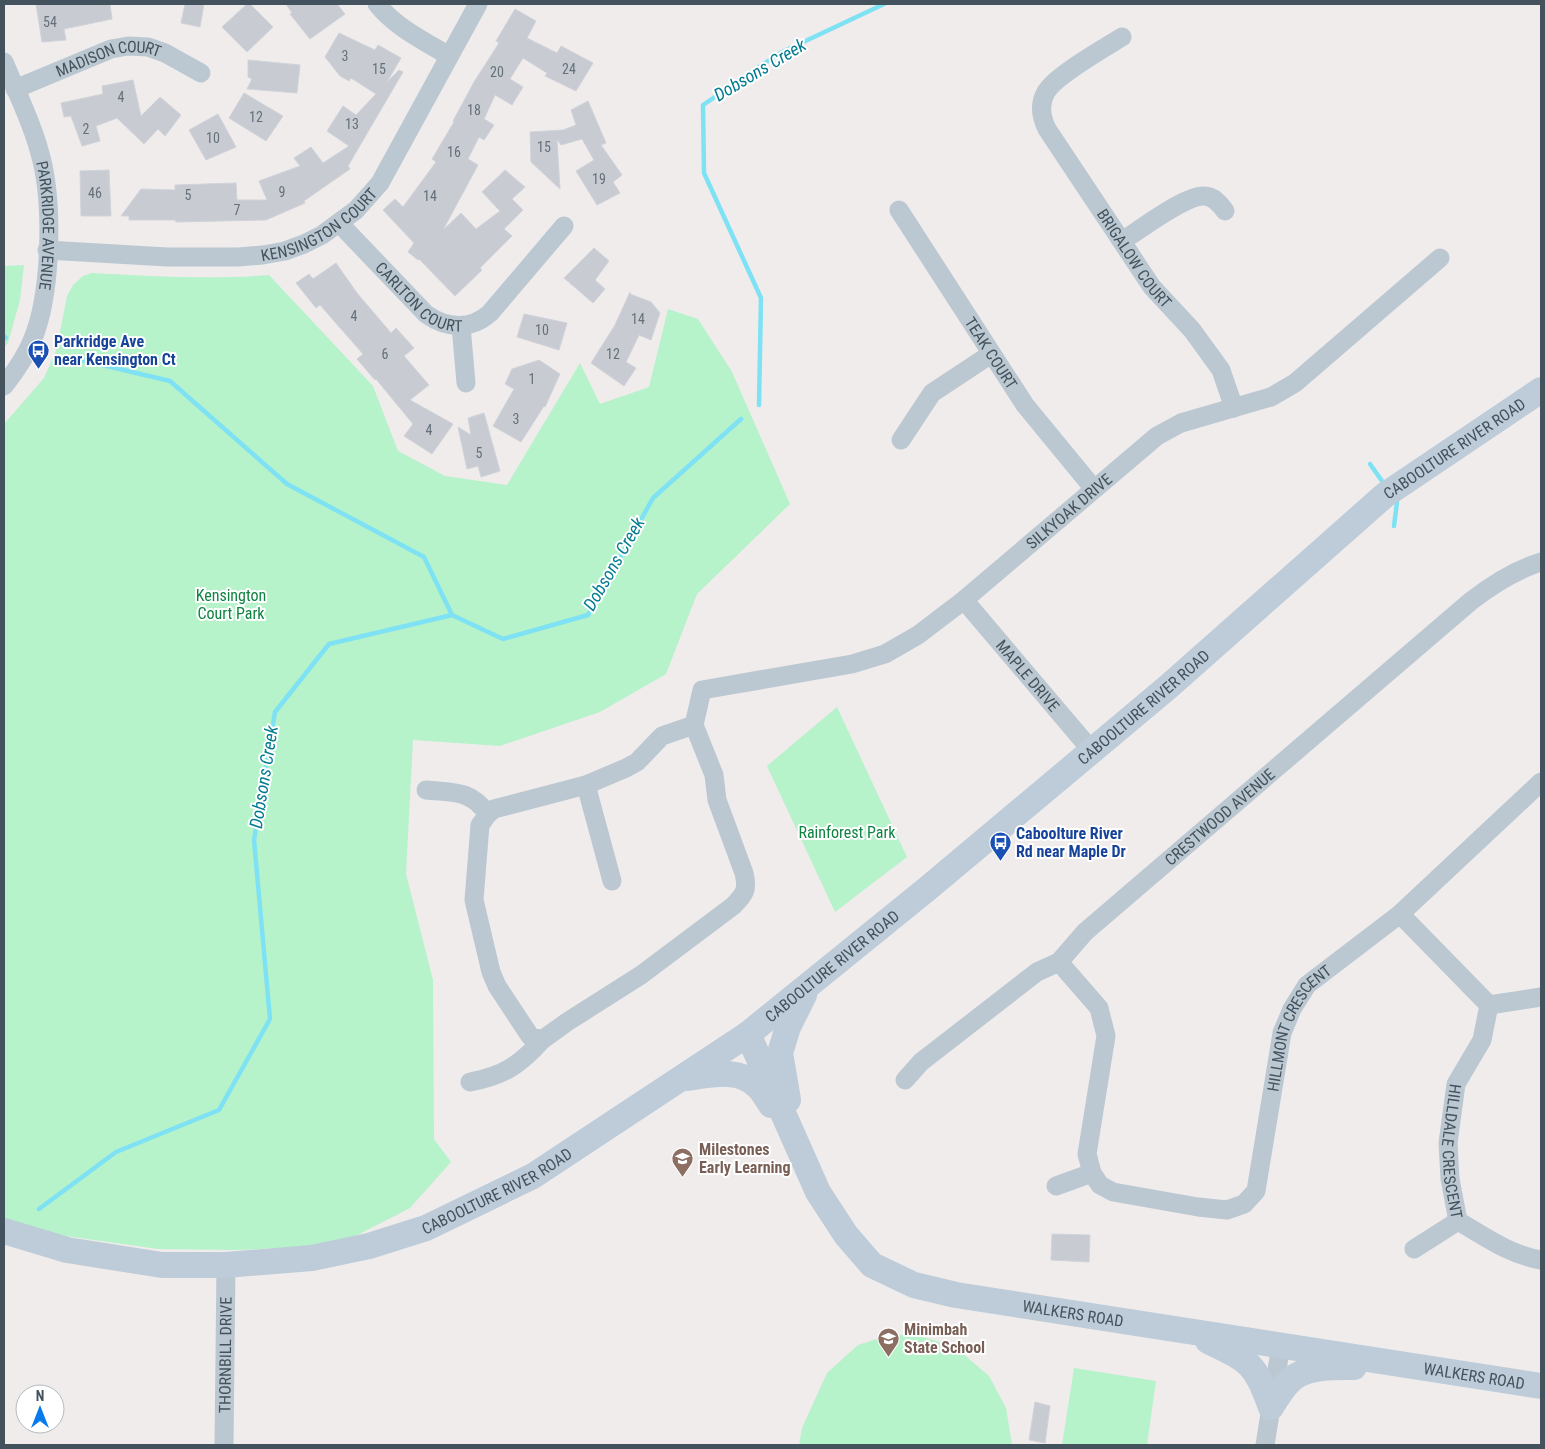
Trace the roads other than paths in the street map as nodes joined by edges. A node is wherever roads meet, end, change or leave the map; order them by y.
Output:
1 (377, 4) edge
2 (478, 4) edge
3 (1122, 37) dead end
4 (449, 56) junction
5 (4, 62) edge
6 (200, 73) dead end
7 (15, 89) junction
8 (899, 210) dead end
9 (1225, 212) dead end
10 (339, 223) junction
11 (564, 226) dead end
12 (1122, 241) junction
13 (47, 250) junction
14 (1440, 258) dead end
15 (461, 326) junction
16 (991, 354) junction
17 (466, 383) dead end
18 (4, 386) edge
19 (1541, 390) edge
20 (1234, 408) junction
21 (901, 440) dead end
22 (1094, 489) junction
23 (1541, 562) edge
24 (964, 600) junction
25 (694, 725) junction
26 (1092, 751) junction
27 (1541, 782) edge
28 (586, 785) junction
29 (426, 790) dead end
30 (488, 814) junction
31 (612, 881) dead end
32 (1400, 914) junction
33 (1059, 962) junction
34 (809, 986) junction
35 (1541, 997) edge
36 (1489, 1005) junction
37 (748, 1034) junction
38 (542, 1040) junction
39 (679, 1080) junction
40 (905, 1080) dead end
41 (470, 1082) dead end
42 (795, 1138) junction
43 (1092, 1174) junction
44 (1056, 1186) dead end
45 (1458, 1220) junction
46 (4, 1232) edge
47 (1414, 1249) dead end
48 (1541, 1260) edge
49 (226, 1265) junction
50 (1185, 1330) junction
51 (1281, 1345) junction
52 (1405, 1365) junction
53 (1541, 1386) edge
54 (1271, 1406) junction
55 (224, 1445) edge
56 (1265, 1445) edge

1 - 4 street
2 - 4 street, KENSINGTON COURT
3 - 12 street, BRIGALOW COURT
4 - 10 street, KENSINGTON COURT
5 - 7 street, PARKRIDGE AVENUE
6 - 7 street, MADISON COURT
7 - 13 street, PARKRIDGE AVENUE
8 - 16 street, TEAK COURT
9 - 12 street
10 - 13 street, KENSINGTON COURT
10 - 15 street, CARLTON COURT
11 - 15 street, CARLTON COURT
12 - 20 street, BRIGALOW COURT
13 - 18 street, PARKRIDGE AVENUE
14 - 20 street, SILKYOAK DRIVE
15 - 17 street
16 - 21 street
16 - 22 street, TEAK COURT
19 - 26 main road, CABOOLTURE RIVER ROAD
20 - 22 street, SILKYOAK DRIVE
22 - 24 street, SILKYOAK DRIVE
23 - 33 street, CRESTWOOD AVENUE
24 - 25 street, SILKYOAK DRIVE
24 - 26 street, MAPLE DRIVE
25 - 28 street
25 - 38 street
26 - 34 main road, CABOOLTURE RIVER ROAD
27 - 32 street, HILLMONT CRESCENT
28 - 30 street
28 - 31 street
29 - 30 street
30 - 38 street
32 - 36 street
32 - 43 street, HILLMONT CRESCENT
33 - 40 street, CRESTWOOD AVENUE
33 - 43 street
34 - 37 main road, CABOOLTURE RIVER ROAD
34 - 42 main road
35 - 36 street
36 - 45 street, HILLDALE CRESCENT
37 - 39 main road, CABOOLTURE RIVER ROAD
37 - 42 main road, WALKERS ROAD
38 - 41 street
39 - 42 main road
39 - 49 main road, CABOOLTURE RIVER ROAD
42 - 50 main road, WALKERS ROAD
43 - 44 street
45 - 47 street
45 - 48 street, HILLDALE CRESCENT
46 - 49 main road, CABOOLTURE RIVER ROAD
49 - 55 street, THORNBILL DRIVE
50 - 51 main road, WALKERS ROAD
50 - 54 main road
51 - 52 main road, WALKERS ROAD
51 - 54 street
52 - 53 main road, WALKERS ROAD
52 - 54 main road
54 - 56 street

